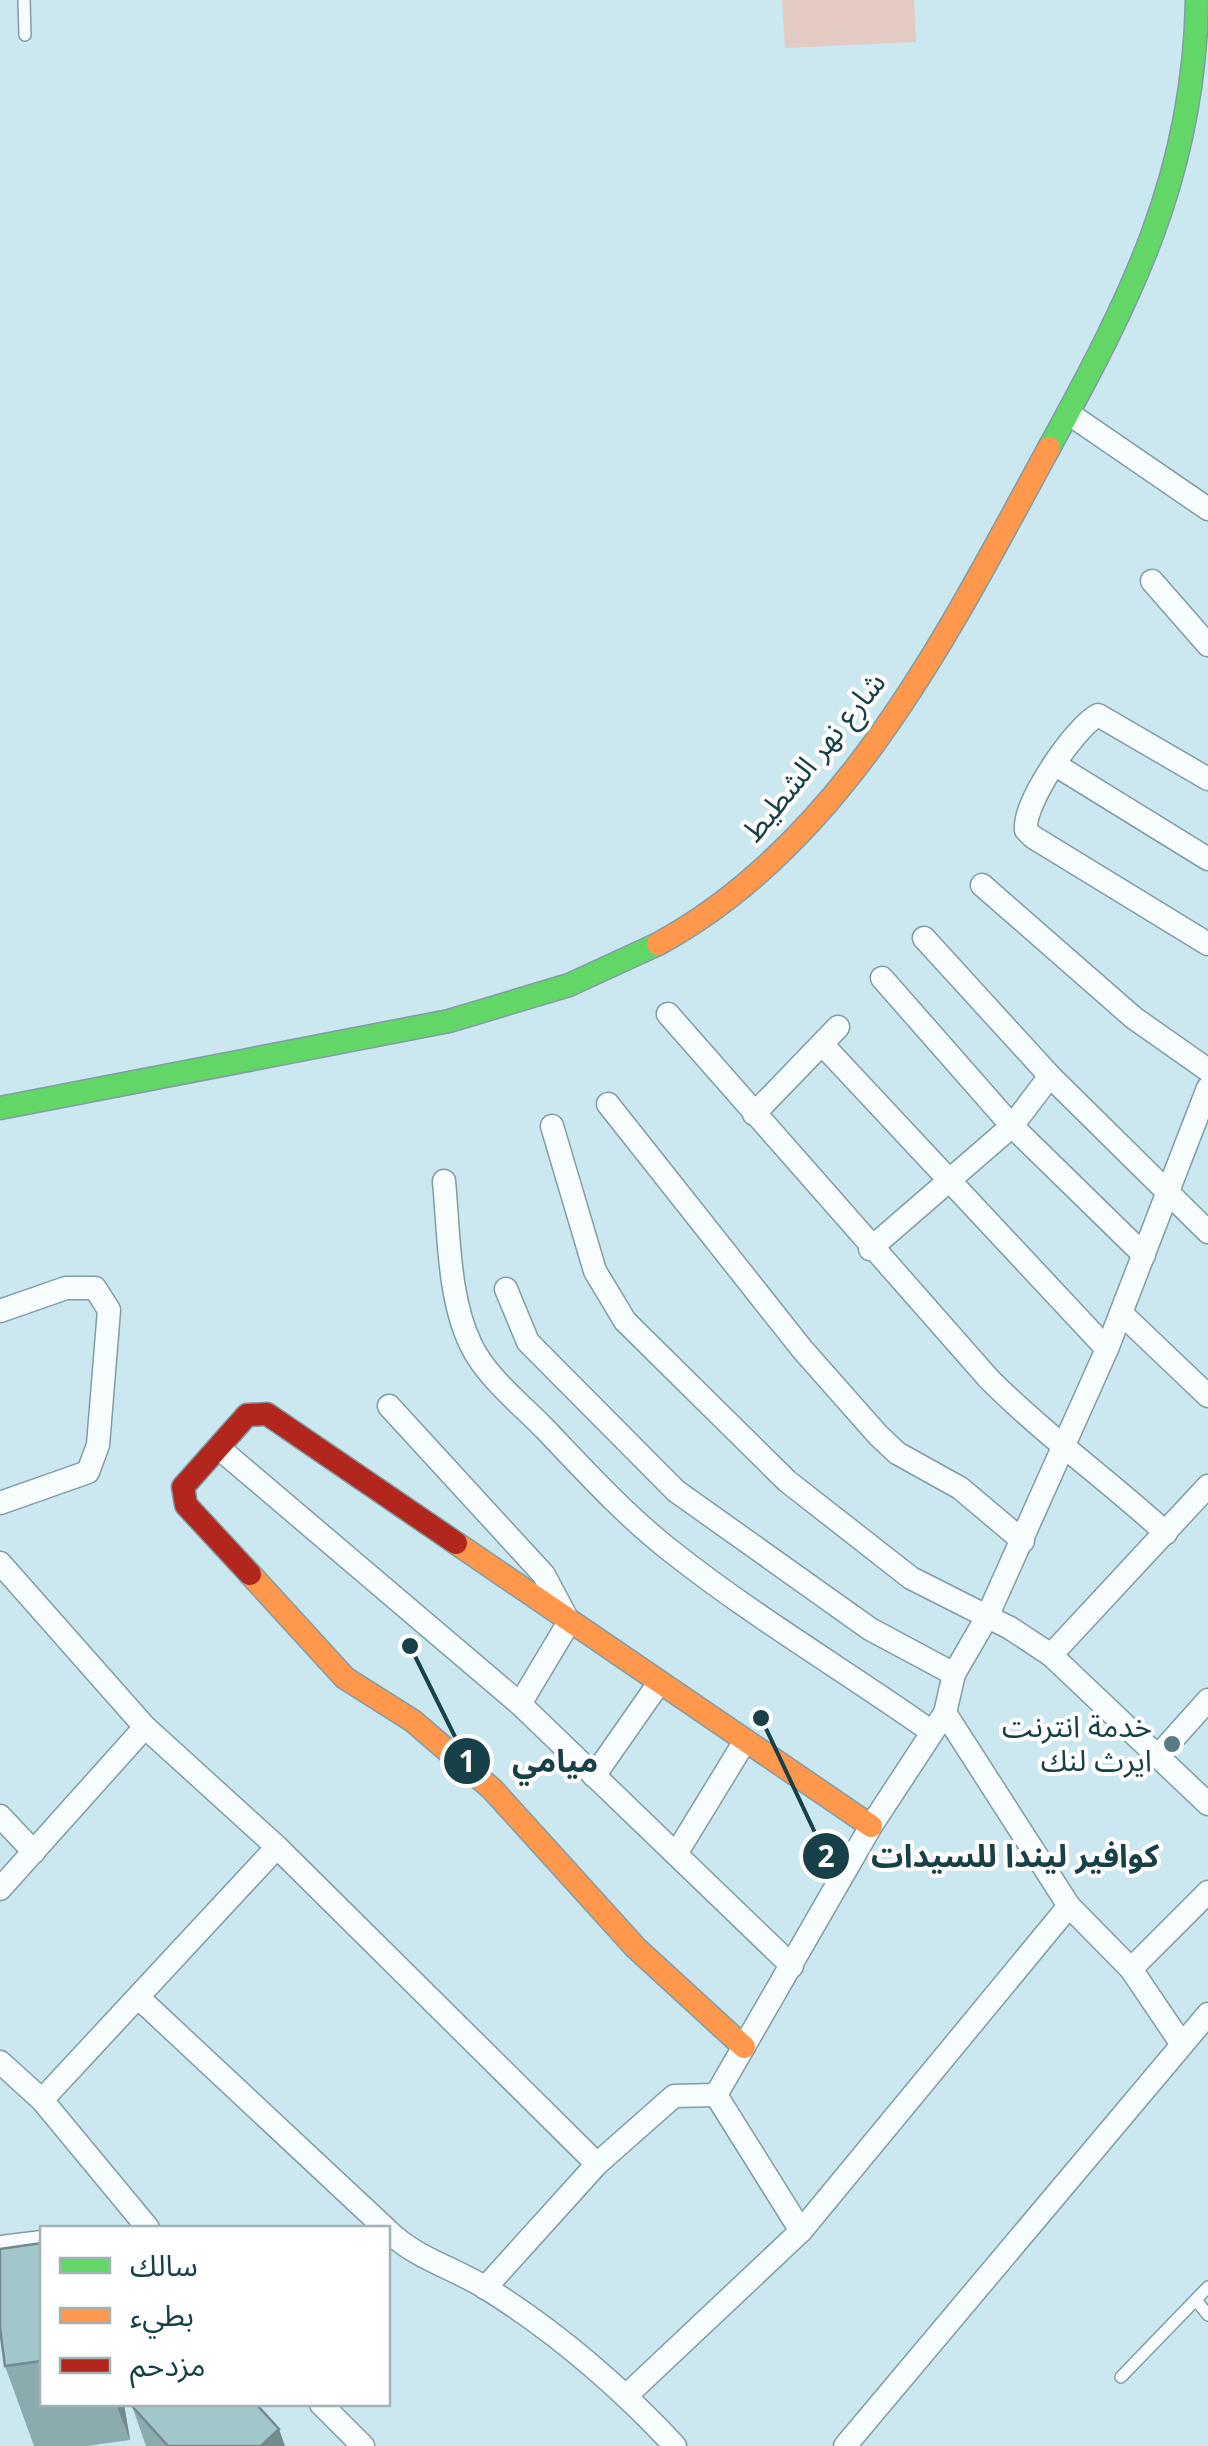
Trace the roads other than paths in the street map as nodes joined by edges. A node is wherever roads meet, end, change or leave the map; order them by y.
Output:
1 (24, 0) edge
2 (1197, 0) edge
3 (26, 36) dead end
4 (1068, 413) junction
5 (1208, 509) edge
6 (1152, 581) dead end
7 (1208, 645) edge
8 (1054, 764) junction
9 (1208, 779) edge
10 (1208, 860) edge
11 (982, 886) dead end
12 (924, 938) dead end
13 (1208, 944) edge
14 (882, 978) dead end
15 (668, 1014) dead end
16 (1208, 1070) edge
17 (1050, 1076) junction
18 (1208, 1088) edge
19 (608, 1104) dead end
20 (0, 1108) edge
21 (754, 1114) junction
22 (552, 1126) dead end
23 (1012, 1126) junction
24 (952, 1181) junction
25 (444, 1182) dead end
26 (1166, 1193) junction
27 (1208, 1232) edge
28 (870, 1249) junction
29 (1144, 1254) junction
30 (506, 1289) dead end
31 (0, 1312) edge
32 (1121, 1313) junction
33 (1107, 1349) junction
34 (1208, 1396) edge
35 (390, 1406) dead end
36 (220, 1448) junction
37 (1064, 1448) junction
38 (1208, 1486) edge
39 (0, 1504) edge
40 (1166, 1533) junction
41 (1023, 1541) junction
42 (0, 1564) edge
43 (988, 1617) junction
44 (569, 1622) junction
45 (1052, 1655) junction
46 (954, 1674) junction
47 (659, 1683) junction
48 (1208, 1700) edge
49 (520, 1704) junction
50 (939, 1723) junction
51 (145, 1727) junction
52 (746, 1742) junction
53 (1157, 1757) junction
54 (594, 1776) junction
55 (1208, 1804) edge
56 (0, 1816) edge
57 (871, 1826) junction
58 (278, 1847) junction
59 (34, 1852) junction
60 (676, 1854) junction
61 (0, 1889) edge
62 (1208, 1892) edge
63 (1069, 1906) junction
64 (792, 1966) junction
65 (1130, 1970) junction
66 (140, 2000) junction
67 (1208, 2014) edge
68 (1182, 2042) junction
69 (744, 2047) junction
70 (0, 2062) edge
71 (716, 2095) junction
72 (42, 2100) junction
73 (597, 2164) junction
74 (144, 2226) edge
75 (382, 2226) edge
76 (802, 2231) junction
77 (390, 2234) edge
78 (40, 2242) edge
79 (0, 2247) edge
80 (485, 2288) junction
81 (1208, 2288) edge
82 (1196, 2300) junction
83 (1208, 2315) edge
84 (1120, 2378) dead end
85 (628, 2395) junction
86 (323, 2406) edge
87 (363, 2446) edge
88 (674, 2446) edge
89 (845, 2446) edge

1 - 3 lane
2 - 4 main road, شارع نهر الشطيط
4 - 5 street
4 - 20 main road, شارع نهر الشطيط
6 - 7 street
8 - 9 street
8 - 10 street
8 - 13 street
11 - 16 street
12 - 17 street
14 - 23 street
15 - 21 street
17 - 23 street
17 - 26 street
18 - 26 street
19 - 41 street
21 - 24 street
21 - 28 street
22 - 43 street
23 - 24 street
23 - 29 street
24 - 28 street
24 - 33 street
25 - 50 street
26 - 27 street
26 - 29 street
28 - 37 street
29 - 32 street
30 - 46 street
31 - 39 street
32 - 33 street
32 - 34 street
33 - 37 street
35 - 44 street
36 - 44 main road
36 - 49 street
36 - 69 main road
37 - 40 street
37 - 41 street
38 - 40 street
40 - 45 street
41 - 43 street
42 - 51 street
43 - 45 street
43 - 46 street
44 - 47 main road
44 - 49 street
45 - 53 street
46 - 50 street
47 - 52 main road
47 - 54 street
48 - 53 street
49 - 54 street
50 - 57 street
50 - 63 street
51 - 58 street
51 - 59 street
52 - 57 main road
52 - 60 street
53 - 55 street
54 - 60 street
56 - 59 street
57 - 64 street
58 - 66 street
58 - 73 street
59 - 61 street
60 - 64 street
62 - 65 street
63 - 65 street
63 - 76 street
64 - 69 street
65 - 68 street
66 - 72 street
66 - 75 street
67 - 68 street
68 - 89 street
69 - 71 street
70 - 72 street
71 - 73 street
71 - 76 street
72 - 74 street
73 - 80 street
76 - 85 street
77 - 80 street
78 - 79 street
80 - 85 street
81 - 82 lane
82 - 83 lane
82 - 84 lane
85 - 88 street
86 - 87 street

